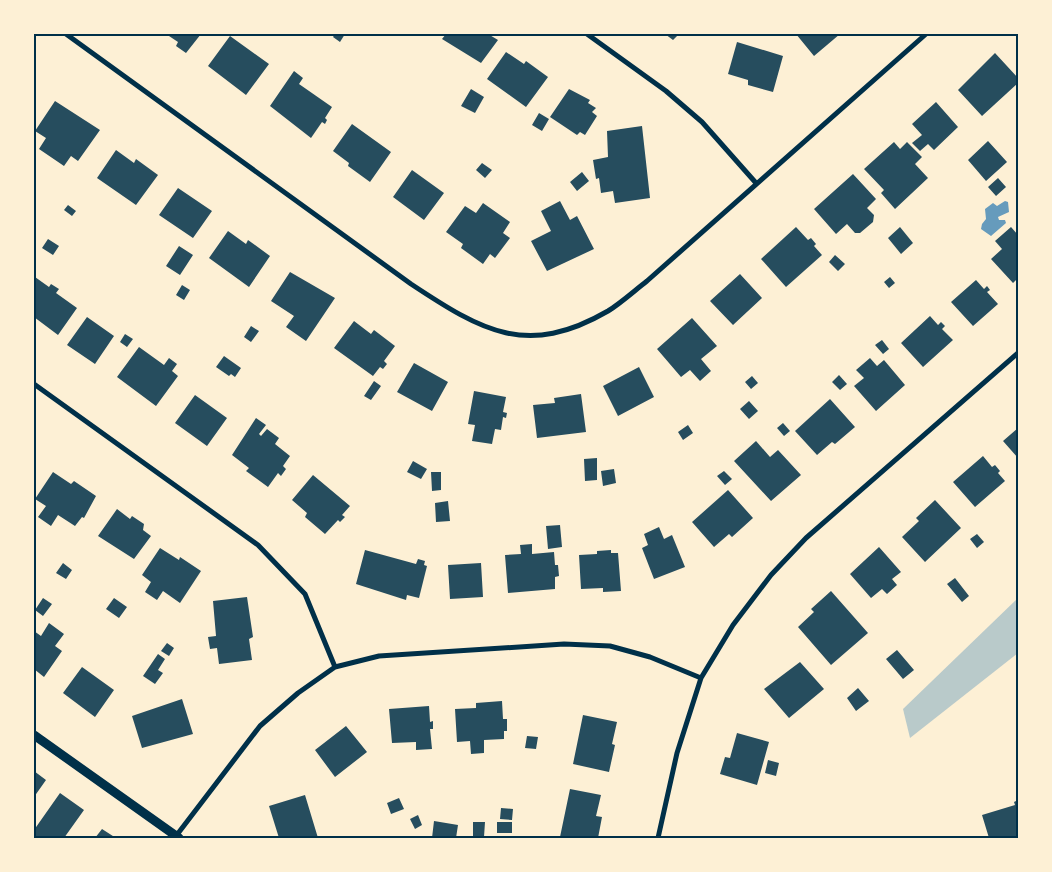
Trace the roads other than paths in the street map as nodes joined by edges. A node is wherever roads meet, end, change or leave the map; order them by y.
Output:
1 (66, 34) edge
2 (587, 34) edge
3 (926, 34) edge
4 (756, 183) junction
5 (1018, 353) edge
6 (34, 384) edge
7 (335, 668) junction
8 (701, 678) junction
9 (34, 735) edge
10 (178, 837) edge
11 (658, 838) edge

1 - 4 street
2 - 4 street
3 - 4 street
5 - 8 street
6 - 7 street
7 - 8 street
7 - 10 street
8 - 11 street
9 - 10 street

